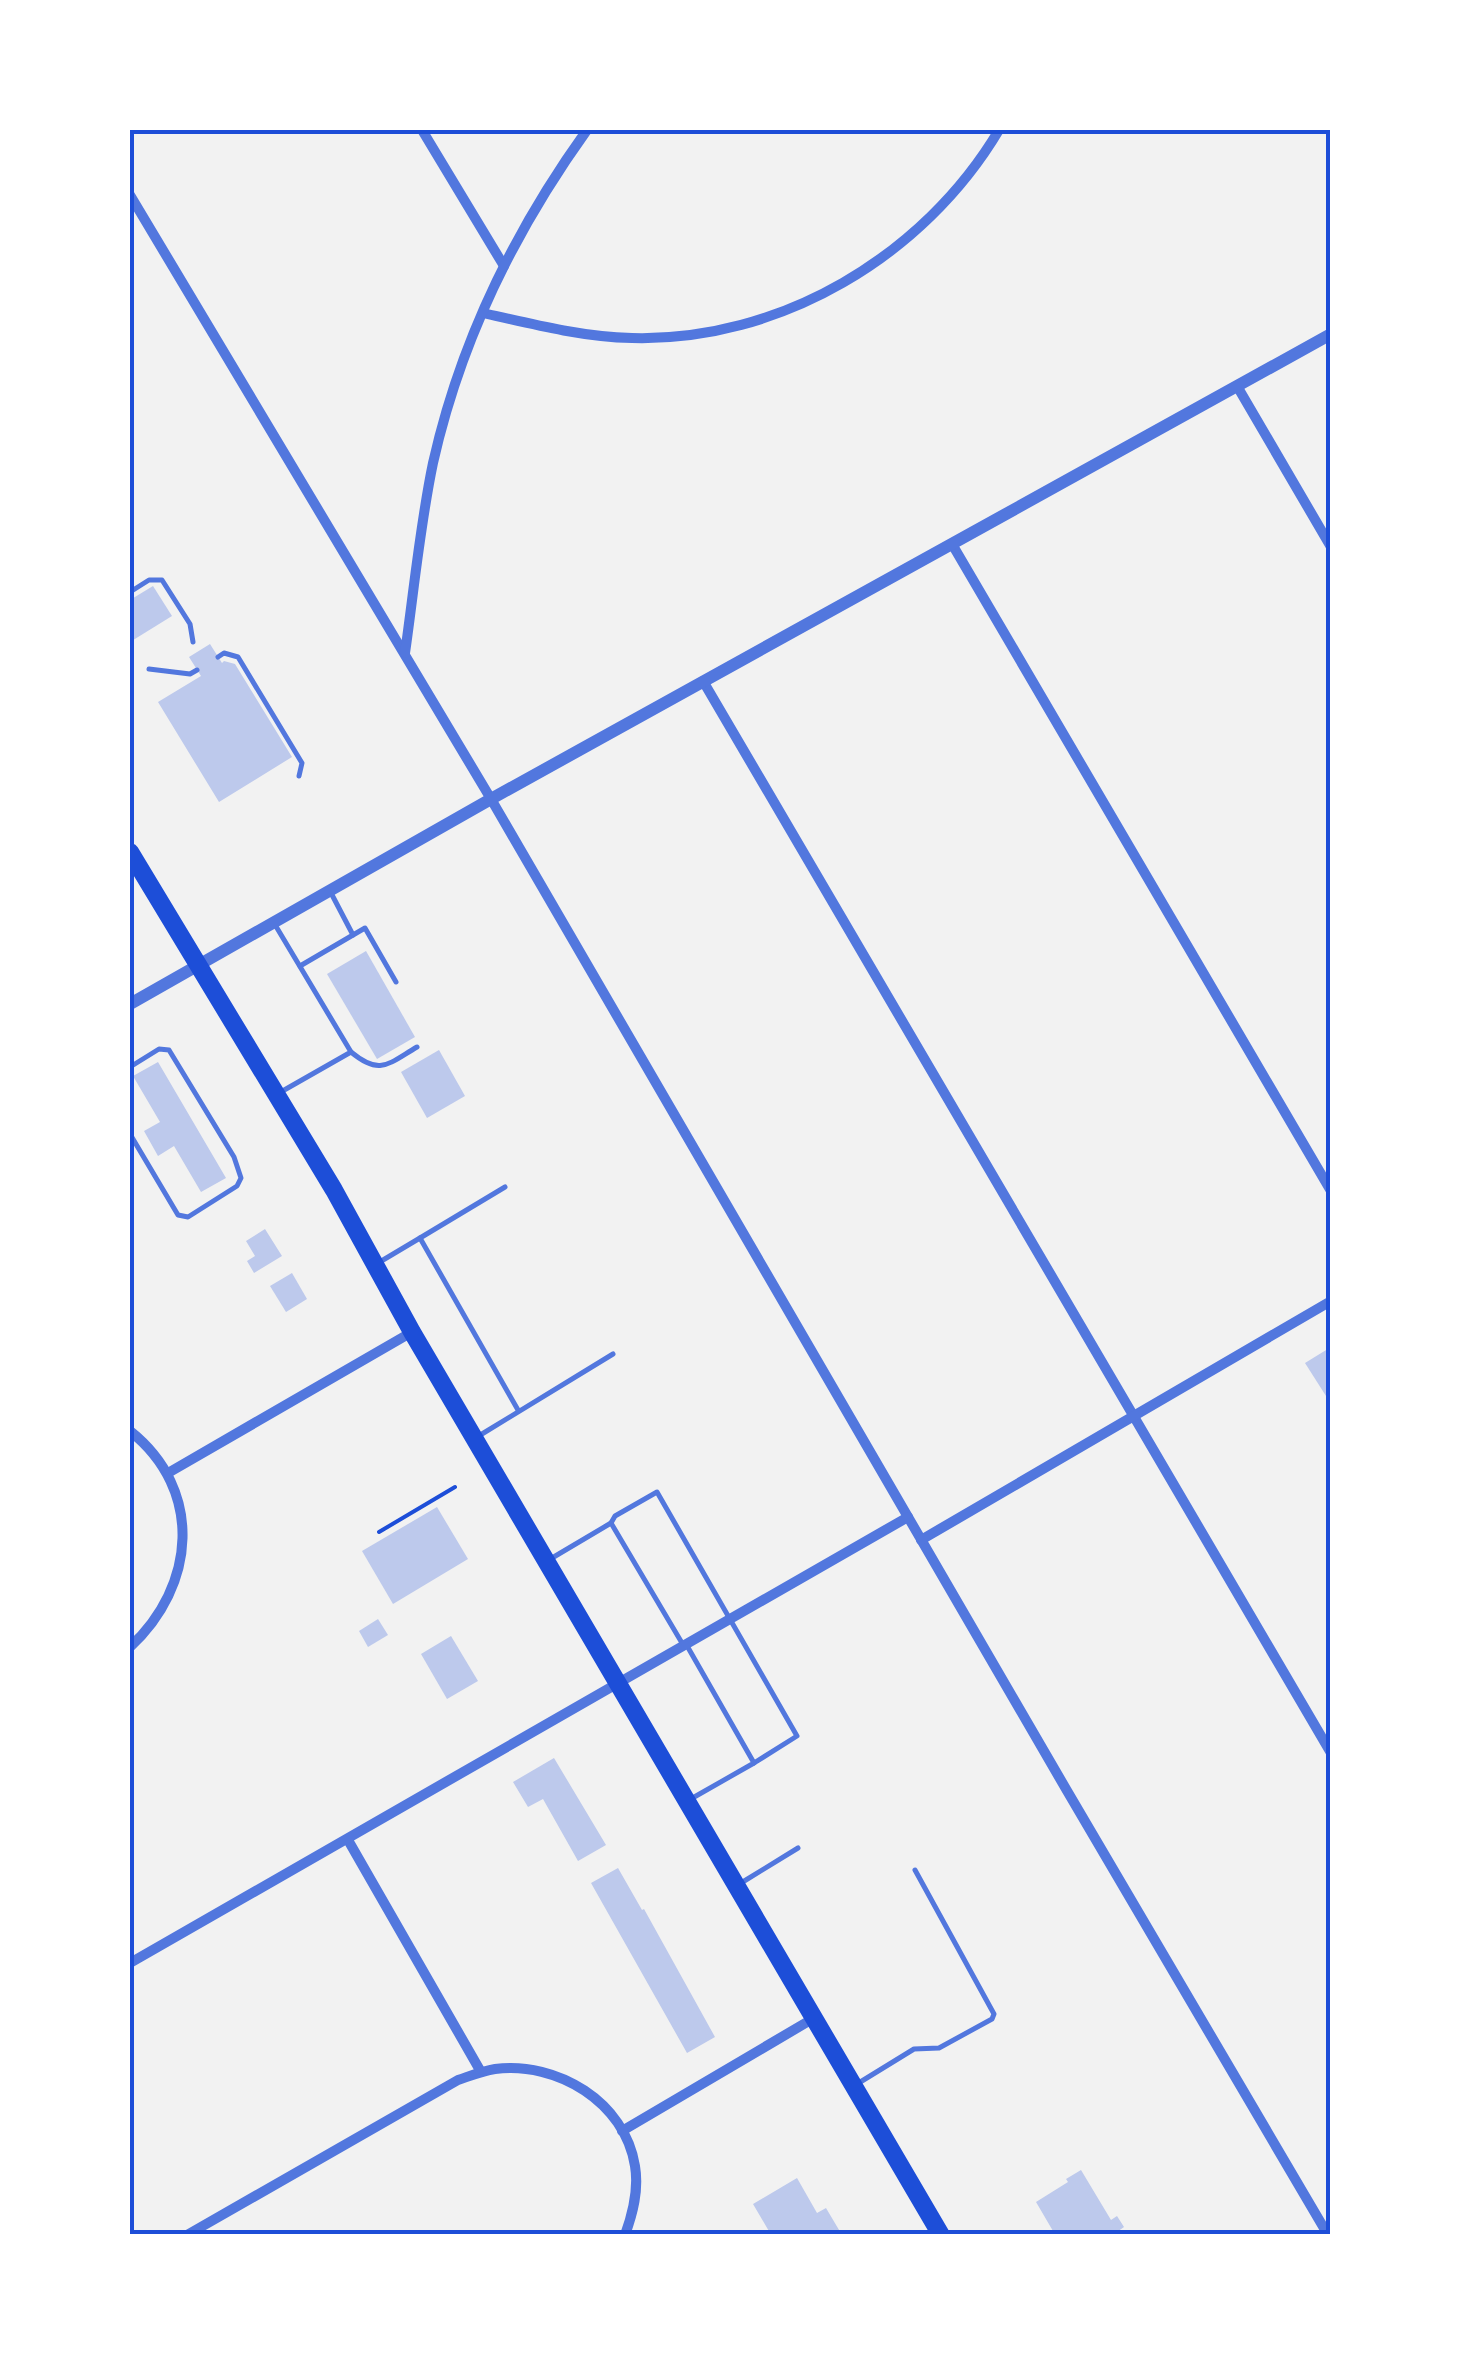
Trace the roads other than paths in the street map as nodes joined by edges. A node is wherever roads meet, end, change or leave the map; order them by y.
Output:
1 (422, 130) edge
2 (587, 130) edge
3 (999, 130) edge
4 (130, 195) edge
5 (504, 266) junction
6 (483, 313) junction
7 (1331, 334) edge
8 (1237, 386) junction
9 (952, 544) junction
10 (1331, 547) edge
11 (130, 592) edge
12 (193, 642) dead end
13 (404, 653) junction
14 (218, 657) dead end
15 (149, 669) dead end
16 (197, 670) dead end
17 (703, 681) junction
18 (299, 776) dead end
19 (491, 799) junction
20 (130, 852) edge
21 (330, 891) junction
22 (274, 923) junction
23 (353, 935) junction
24 (198, 966) junction
25 (300, 966) junction
26 (396, 982) dead end
27 (130, 1004) edge
28 (417, 1047) dead end
29 (351, 1052) junction
30 (130, 1067) edge
31 (276, 1095) junction
32 (130, 1134) edge
33 (505, 1187) dead end
34 (1331, 1191) edge
35 (420, 1238) junction
36 (375, 1264) junction
37 (1331, 1301) edge
38 (412, 1332) junction
39 (612, 1354) dead end
40 (518, 1410) junction
41 (1134, 1416) junction
42 (130, 1431) edge
43 (474, 1438) junction
44 (168, 1473) junction
45 (908, 1517) junction
46 (611, 1523) junction
47 (921, 1540) junction
48 (547, 1561) junction
49 (730, 1619) junction
50 (685, 1645) junction
51 (130, 1646) edge
52 (618, 1684) junction
53 (1331, 1753) edge
54 (754, 1763) junction
55 (687, 1801) junction
56 (348, 1840) junction
57 (798, 1848) dead end
58 (915, 1870) dead end
59 (737, 1886) junction
60 (130, 1964) edge
61 (814, 2018) junction
62 (481, 2072) junction
63 (854, 2086) junction
64 (622, 2130) junction
65 (187, 2235) edge
66 (625, 2235) edge
67 (941, 2235) edge
68 (1328, 2235) edge

1 - 5 street
2 - 5 street
3 - 6 street
4 - 13 street
5 - 6 street
6 - 13 street
7 - 8 street
8 - 9 street
8 - 10 street
9 - 17 street
9 - 34 street
11 - 12 lane
13 - 19 street
14 - 18 lane
15 - 16 lane
17 - 19 street
17 - 41 street
19 - 21 street
19 - 45 street
20 - 24 main road
21 - 22 street
21 - 23 lane
22 - 24 street
22 - 25 lane
23 - 25 lane
23 - 26 lane
24 - 27 street
24 - 31 main road
25 - 29 lane
28 - 29 lane
29 - 31 lane
30 - 32 lane
31 - 36 main road
33 - 35 lane
35 - 36 lane
35 - 40 lane
36 - 38 main road
37 - 41 street
38 - 43 main road
38 - 44 street
39 - 40 lane
40 - 43 lane
41 - 47 street
41 - 53 street
42 - 44 street
43 - 48 main road
44 - 51 street
45 - 47 street
45 - 49 street
46 - 48 lane
46 - 49 lane
46 - 50 lane
47 - 68 street
48 - 52 main road
49 - 50 street
49 - 54 lane
50 - 52 street
50 - 54 lane
52 - 55 main road
52 - 56 street
54 - 55 lane
55 - 59 main road
56 - 60 street
56 - 62 street
57 - 59 lane
58 - 63 lane
59 - 61 main road
61 - 63 main road
61 - 64 street
62 - 64 street
62 - 65 street
63 - 67 main road
64 - 66 street

